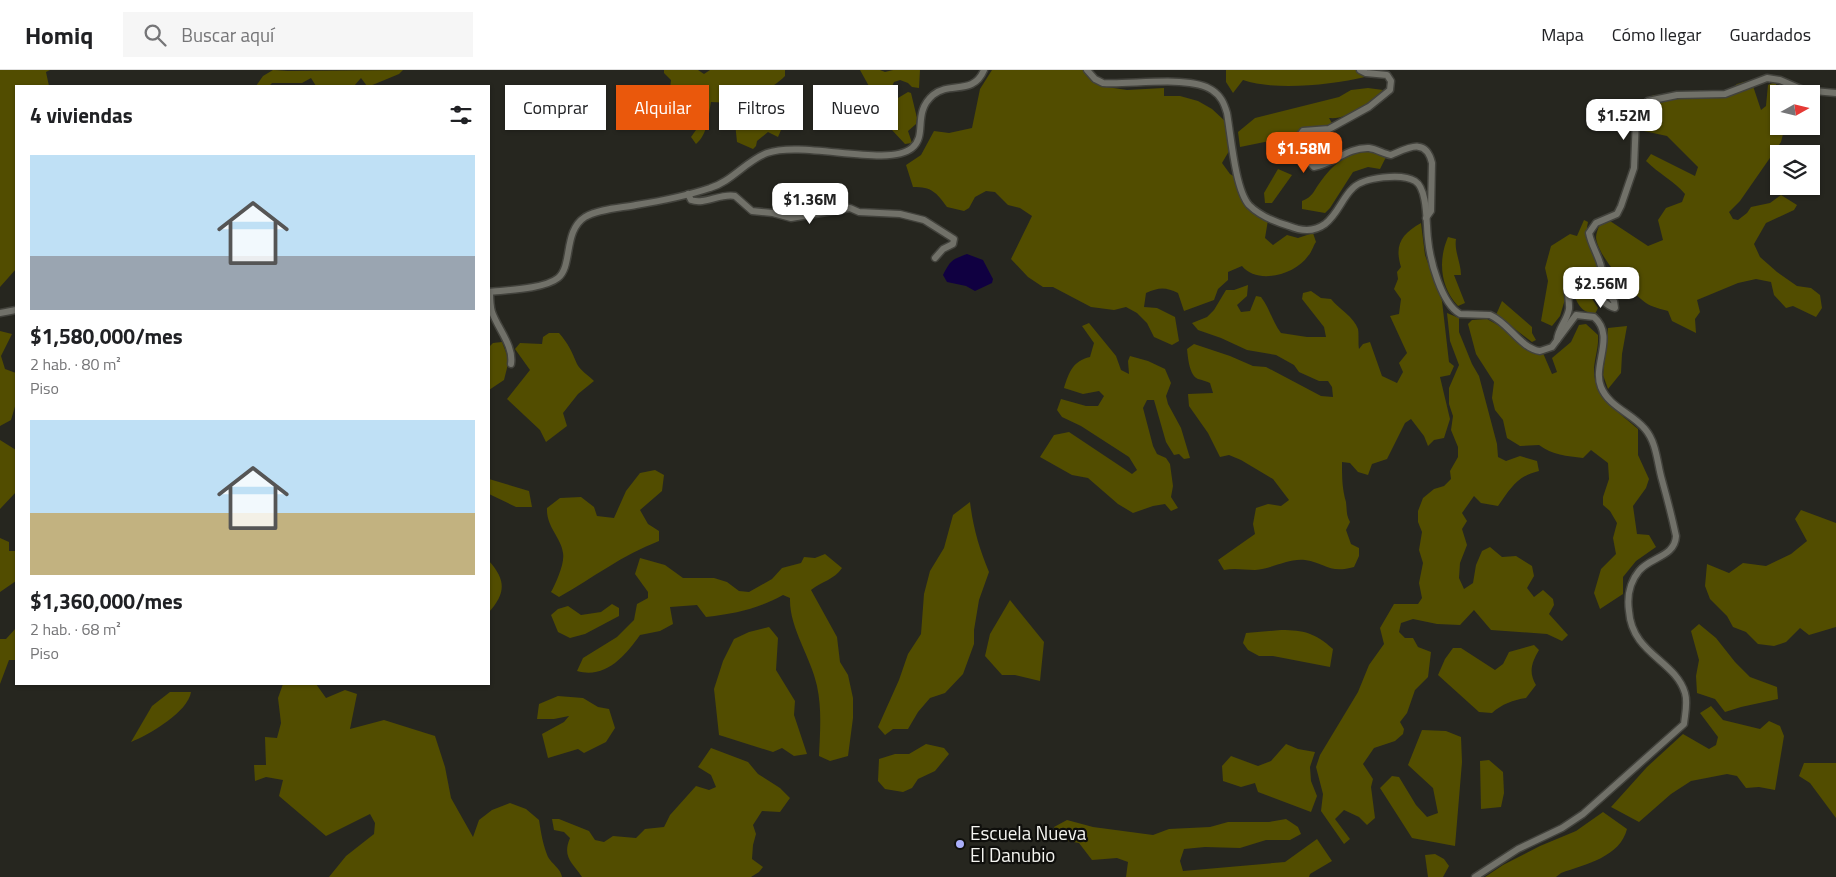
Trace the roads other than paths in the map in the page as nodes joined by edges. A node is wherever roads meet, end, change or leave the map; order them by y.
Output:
1 (984, 70) edge
2 (1087, 70) edge
3 (1360, 70) edge
4 (1836, 93) edge
5 (688, 194) junction
6 (1426, 218) junction
7 (935, 258) dead end
8 (490, 292) edge
9 (15, 310) edge
10 (0, 312) edge
11 (1557, 340) junction
12 (511, 364) dead end
13 (1475, 877) edge

1 - 5 street
2 - 6 street
3 - 6 street
4 - 11 street
5 - 7 street
5 - 8 street
6 - 11 street
8 - 12 street
9 - 10 street
11 - 13 street

